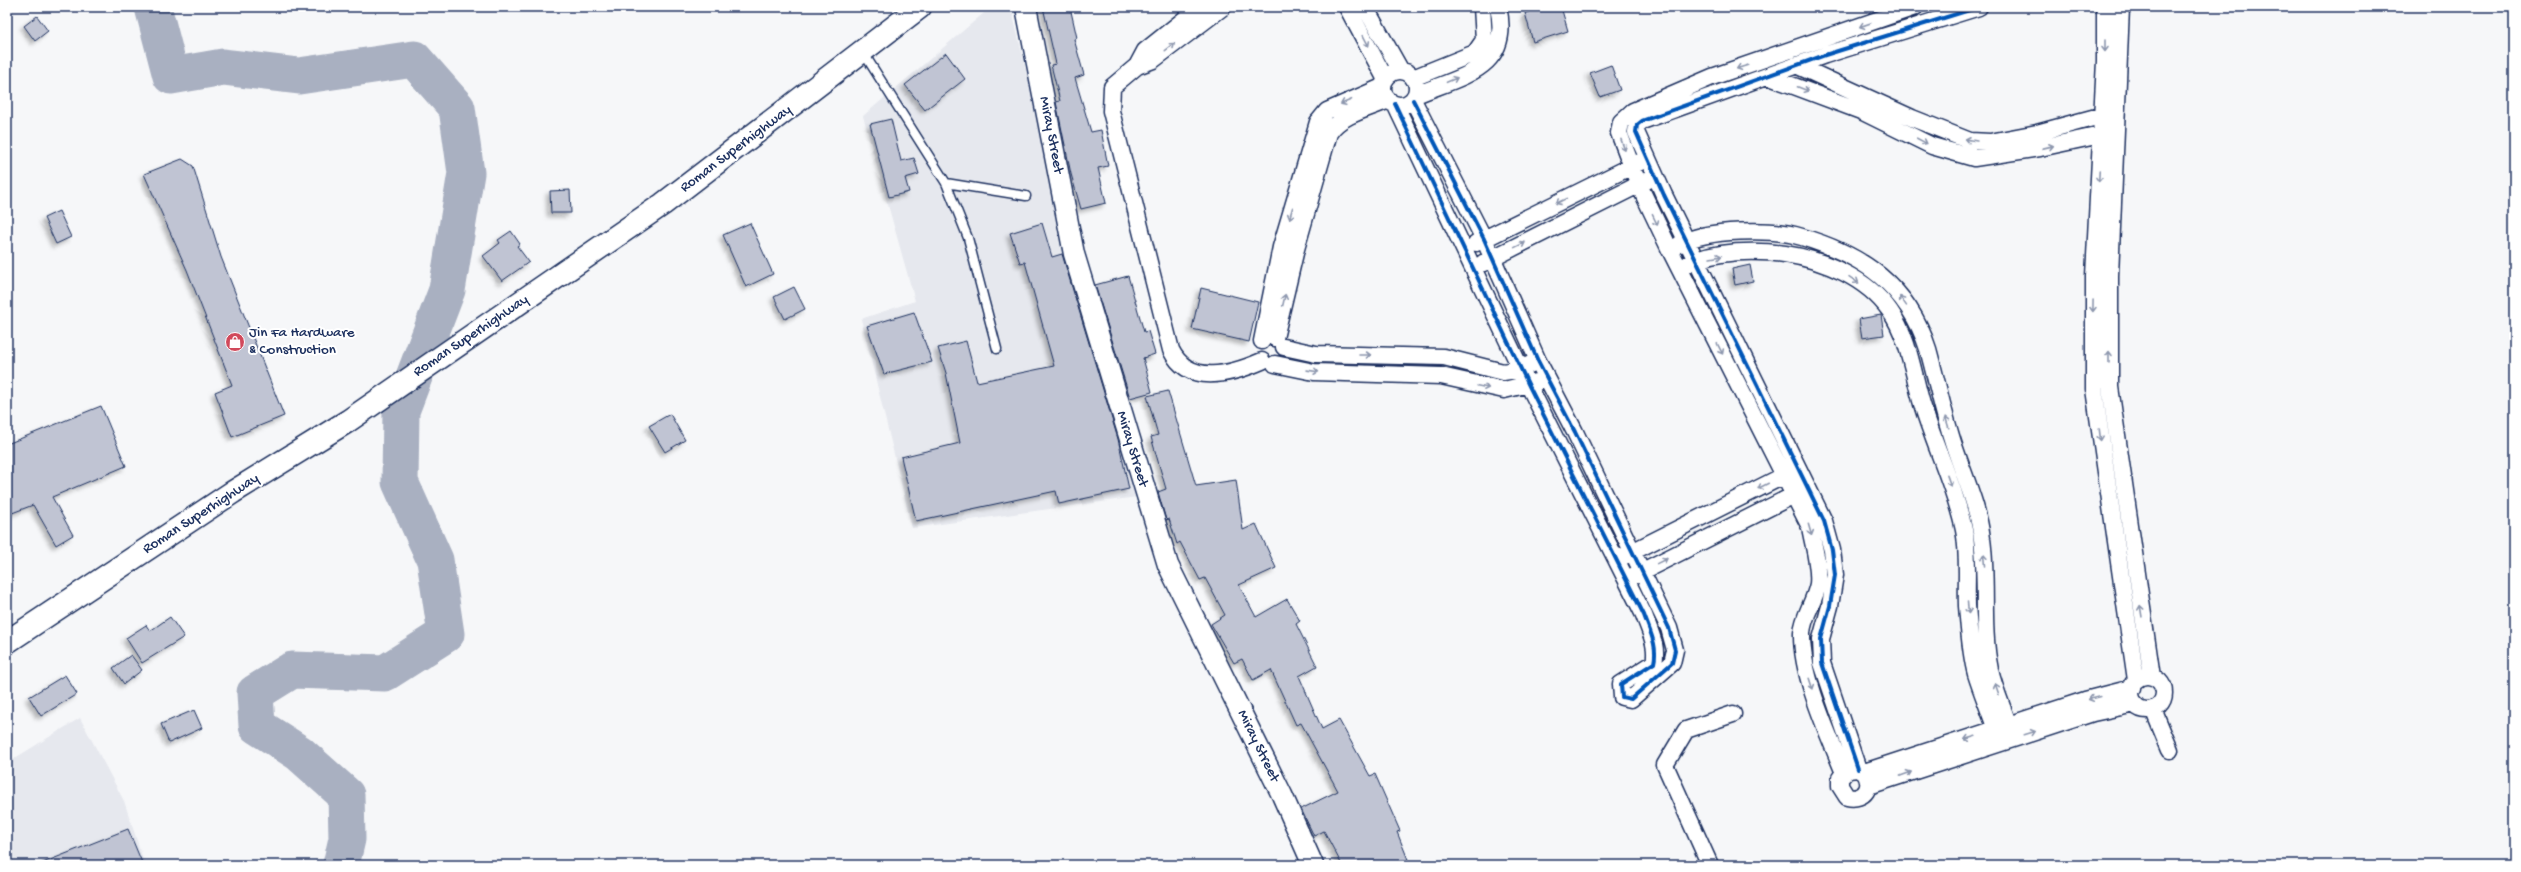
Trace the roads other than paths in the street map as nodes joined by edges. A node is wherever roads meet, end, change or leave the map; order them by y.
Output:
1 (920, 7) edge
2 (1026, 7) edge
3 (1200, 7) edge
4 (1223, 7) edge
5 (1347, 7) edge
6 (1366, 7) edge
7 (1482, 7) edge
8 (1498, 7) edge
9 (1915, 7) edge
10 (2105, 7) edge
11 (2121, 7) edge
12 (1972, 8) edge
13 (1184, 28) junction
14 (1491, 42) junction
15 (863, 52) junction
16 (1780, 54) junction
17 (1791, 67) junction
18 (1407, 74) junction
19 (1767, 76) junction
20 (1712, 77) junction
21 (1388, 92) junction
22 (1718, 92) junction
23 (1414, 97) junction
24 (1864, 104) junction
25 (1327, 111) junction
26 (2118, 111) junction
27 (1638, 116) junction
28 (2102, 116) junction
29 (1333, 126) junction
30 (2117, 132) junction
31 (2101, 135) junction
32 (1990, 149) junction
33 (1314, 159) junction
34 (1646, 159) junction
35 (1632, 167) junction
36 (1655, 176) junction
37 (946, 183) junction
38 (1638, 185) junction
39 (1583, 191) junction
40 (1026, 196) dead end
41 (1592, 209) junction
42 (1529, 217) junction
43 (1539, 236) junction
44 (2104, 238) junction
45 (1484, 239) junction
46 (1688, 240) junction
47 (1463, 249) junction
48 (1670, 250) junction
49 (1847, 254) junction
50 (1493, 258) junction
51 (1697, 260) junction
52 (1472, 268) junction
53 (1680, 269) junction
54 (1838, 269) junction
55 (1889, 281) junction
56 (1875, 294) junction
57 (1724, 315) junction
58 (1707, 323) junction
59 (1274, 342) junction
60 (997, 349) dead end
61 (1928, 349) junction
62 (1910, 355) junction
63 (1538, 361) junction
64 (1269, 362) junction
65 (1463, 362) junction
66 (1521, 369) junction
67 (1548, 378) junction
68 (1459, 380) junction
69 (1529, 386) junction
70 (2102, 388) junction
71 (1575, 432) junction
72 (1557, 441) junction
73 (1955, 448) junction
74 (1939, 455) junction
75 (1798, 468) junction
76 (2122, 474) junction
77 (1784, 476) junction
78 (2105, 477) junction
79 (1808, 487) junction
80 (1794, 495) junction
81 (1737, 500) junction
82 (1747, 519) junction
83 (1980, 524) junction
84 (1674, 531) junction
85 (1964, 531) junction
86 (1634, 551) junction
87 (1683, 551) junction
88 (2124, 554) junction
89 (1616, 560) junction
90 (1643, 571) junction
91 (1627, 579) junction
92 (1825, 585) junction
93 (2146, 636) junction
94 (2129, 639) junction
95 (7, 642) edge
96 (1822, 662) junction
97 (1805, 665) junction
98 (1983, 672) junction
99 (2140, 682) junction
100 (2135, 704) junction
101 (2153, 709) junction
102 (1733, 714) dead end
103 (1841, 722) junction
104 (1826, 728) junction
105 (2002, 728) junction
106 (2170, 750) dead end
107 (1945, 753) junction
108 (1859, 775) junction
109 (1313, 865) edge
110 (1710, 865) edge

1 - 15 main road, Roman Superhighway
2 - 109 street, Miray Street
3 - 13 street
4 - 13 street
5 -> 21 street
6 - 18 street
7 - 14 street
8 - 14 street
9 -> 16 street
10 -> 28 street
11 - 26 street
12 - 17 street
13 - 64 street
14 - 18 street
23 -> 14 street
15 - 37 lane
15 - 95 main road, Roman Superhighway
16 - 17 street
16 -> 20 street
17 - 19 street
17 - 24 street
18 - 21 street
18 - 23 street
19 - 22 street
19 -> 24 street
20 - 22 street
20 - 27 street
21 - 23 street
21 -> 25 street
21 - 29 street
21 - 47 street
22 - 27 street
23 - 45 street
24 - 32 street
25 - 29 street
25 - 33 street
26 - 28 street
26 - 30 street
27 - 34 street
27 -> 35 street
28 - 31 street
28 - 32 street
29 - 33 street
30 - 31 street
30 - 44 street
32 -> 31 street
31 -> 44 street
33 - 59 street
34 - 35 street
34 - 36 street
35 - 38 street
35 - 39 street
36 - 38 street
36 - 46 street
37 - 40 lane
37 - 60 lane
38 - 41 street
38 -> 48 street
39 - 41 street
39 -> 42 street
41 - 43 street
42 - 43 street
42 - 45 street
50 -> 43 street
44 - 70 street
45 - 47 street
45 - 50 street
46 - 48 street
46 - 49 street
46 - 51 street
47 - 52 street
48 - 53 street
49 - 54 street
49 - 55 street
50 - 52 street
50 - 63 street
51 - 53 street
51 -> 54 street
51 - 57 street
52 - 66 street
53 - 58 street
54 -> 56 street
55 - 56 street
61 -> 55 street
56 - 62 street
57 - 58 street
57 - 75 street
58 -> 77 street
59 - 64 street
59 - 64 street
59 -> 65 street
61 - 62 street
73 -> 61 street
62 - 74 street
63 - 66 street
63 - 67 street
64 -> 68 street
65 - 66 street
65 - 68 street
66 - 69 street
67 - 69 street
67 - 71 street
68 -> 69 street
69 - 72 street
70 - 76 street
70 -> 78 street
71 - 72 street
71 - 86 street
72 - 89 street
73 - 74 street
73 - 83 street
74 -> 85 street
75 - 77 street
75 - 79 street
76 - 78 street
76 - 88 street
77 - 80 street
77 -> 81 street
78 - 88 street
79 - 80 street
79 - 92 street
80 - 82 street
80 -> 92 street
81 - 82 street
81 - 84 street
82 - 87 street
83 - 85 street
98 -> 83 street
84 - 86 street
84 - 87 street
85 -> 98 street
86 - 89 street
86 - 90 street
90 -> 87 street
93 -> 88 street
88 - 94 street
89 - 91 street
90 - 91 street
90 - 91 street
92 - 96 street
92 - 97 street
93 - 94 street
93 - 99 street
94 - 99 street
96 - 97 street
96 - 103 street
97 -> 104 street
98 - 105 street
99 - 100 street
99 - 101 street
99 -> 105 street
100 - 101 street
107 -> 100 street
101 - 106 street
102 - 110 street
103 - 104 street
103 - 108 street
104 - 108 street
105 -> 107 street
107 - 108 street

